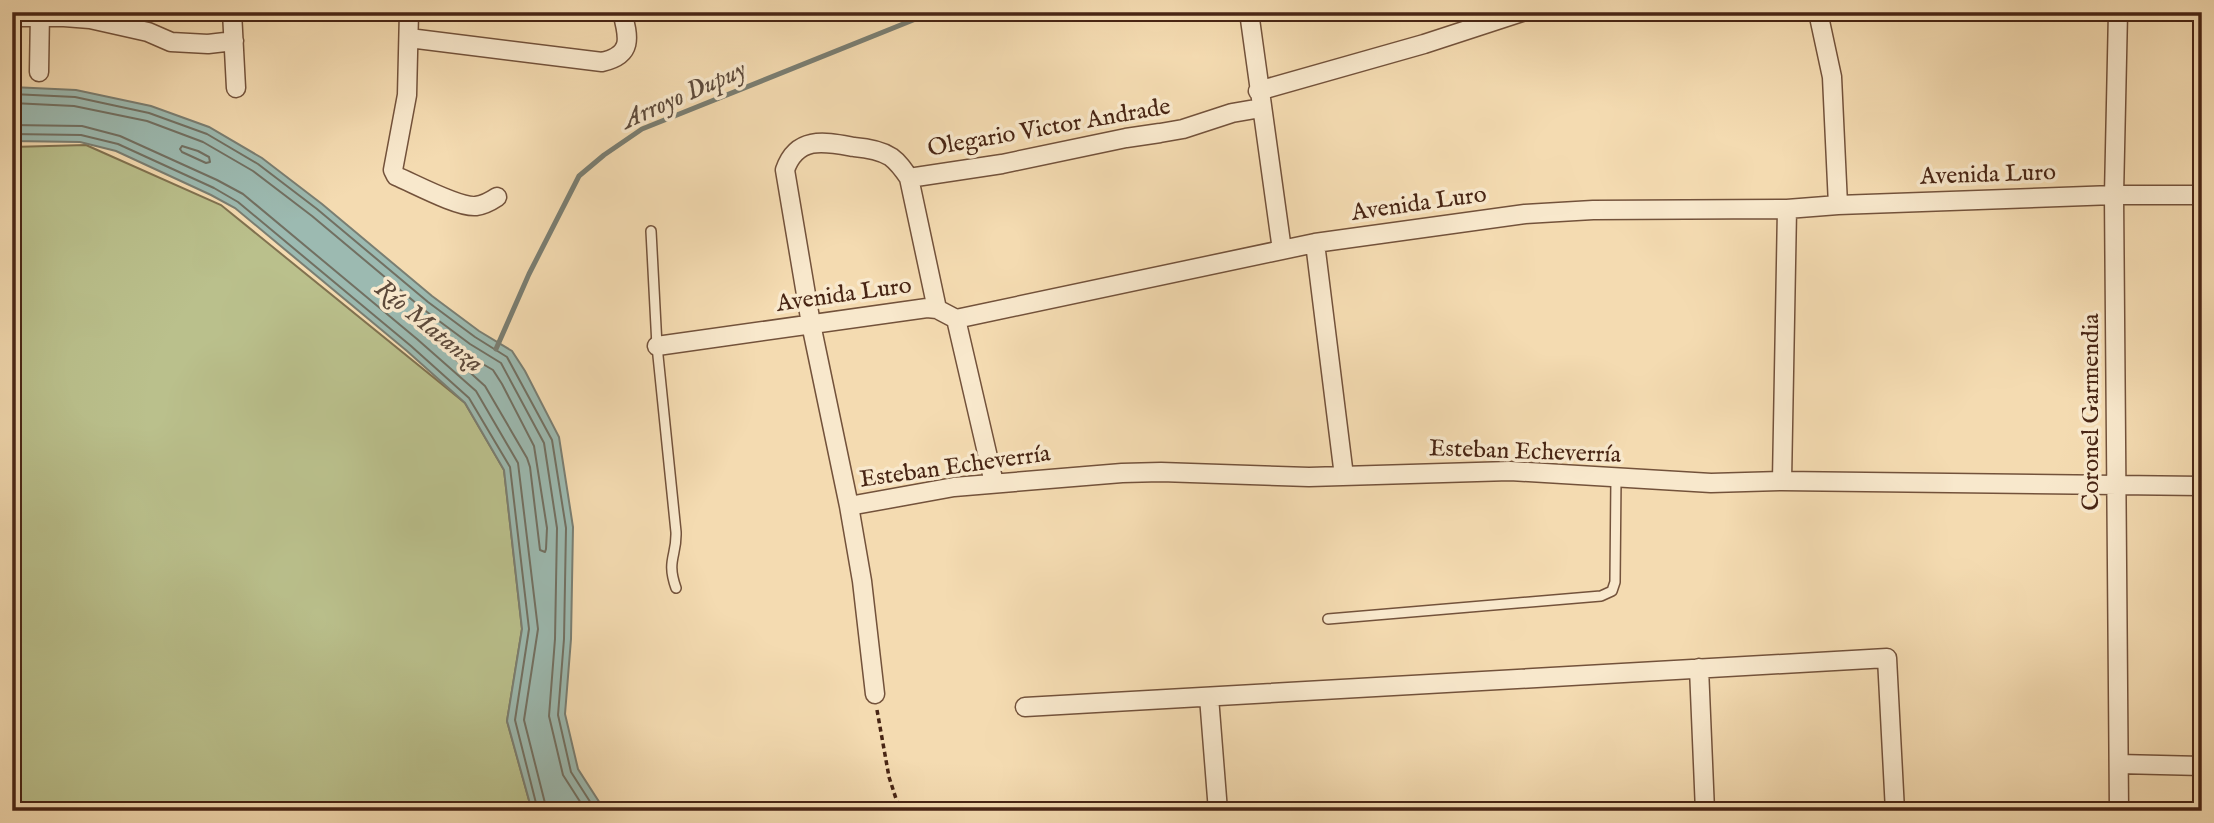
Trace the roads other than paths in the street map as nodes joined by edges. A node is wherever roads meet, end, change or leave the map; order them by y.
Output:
1 (232, 12) edge
2 (409, 12) edge
3 (622, 12) edge
4 (1249, 12) edge
5 (1522, 12) edge
6 (1818, 12) edge
7 (2118, 12) edge
8 (40, 15) edge
9 (12, 17) edge
10 (1488, 17) edge
11 (410, 38) junction
12 (234, 41) junction
13 (39, 72) dead end
14 (236, 88) dead end
15 (1260, 100) junction
16 (909, 178) junction
17 (2114, 195) junction
18 (2202, 195) edge
19 (497, 197) dead end
20 (1838, 205) junction
21 (1787, 209) junction
22 (651, 231) dead end
23 (1315, 243) junction
24 (1282, 250) junction
25 (937, 309) junction
26 (956, 319) junction
27 (810, 324) junction
28 (656, 346) junction
29 (1344, 476) junction
30 (1616, 478) junction
31 (1782, 481) junction
32 (994, 483) junction
33 (2115, 485) junction
34 (2202, 486) edge
35 (849, 506) junction
36 (676, 588) dead end
37 (1328, 619) dead end
38 (1699, 668) junction
39 (875, 694) road end
40 (1209, 697) junction
41 (1025, 707) dead end
42 (2119, 764) junction
43 (2202, 766) edge
44 (1218, 811) edge
45 (1705, 811) edge
46 (1895, 811) edge
47 (2119, 811) edge

1 - 12 street
2 - 11 street
3 - 11 street
4 - 15 street
5 - 10 street, Olegario Victor Andrade
6 - 20 street
7 - 17 street, Coronel Garmendia
8 - 9 street
8 - 12 street
8 - 13 street
10 - 15 street, Olegario Victor Andrade
11 - 19 street
12 - 14 street
15 - 16 street, Olegario Victor Andrade
15 - 24 street
16 - 25 street
16 - 27 street, Olegario Victor Andrade
17 - 18 street, Avenida Luro
17 - 20 street, Avenida Luro
17 - 33 street, Coronel Garmendia
20 - 21 street, Avenida Luro
21 - 23 street, Avenida Luro
21 - 31 street
22 - 28 lane
23 - 24 street, Avenida Luro
23 - 29 street
24 - 26 street, Avenida Luro
25 - 26 street, Avenida Luro
25 - 27 street, Avenida Luro
26 - 32 street
27 - 28 street, Avenida Luro
27 - 35 street
28 - 36 lane
29 - 30 street, Esteban Echeverría
29 - 32 street, Esteban Echeverría
30 - 31 street, Esteban Echeverría
30 - 37 lane
31 - 33 street, Esteban Echeverría
32 - 35 street, Esteban Echeverría
33 - 34 street, Esteban Echeverría
33 - 42 street, Coronel Garmendia
35 - 39 street
38 - 40 street
38 - 45 street
38 - 46 street
40 - 41 street
40 - 44 street
42 - 43 street
42 - 47 street, Coronel Garmendia

